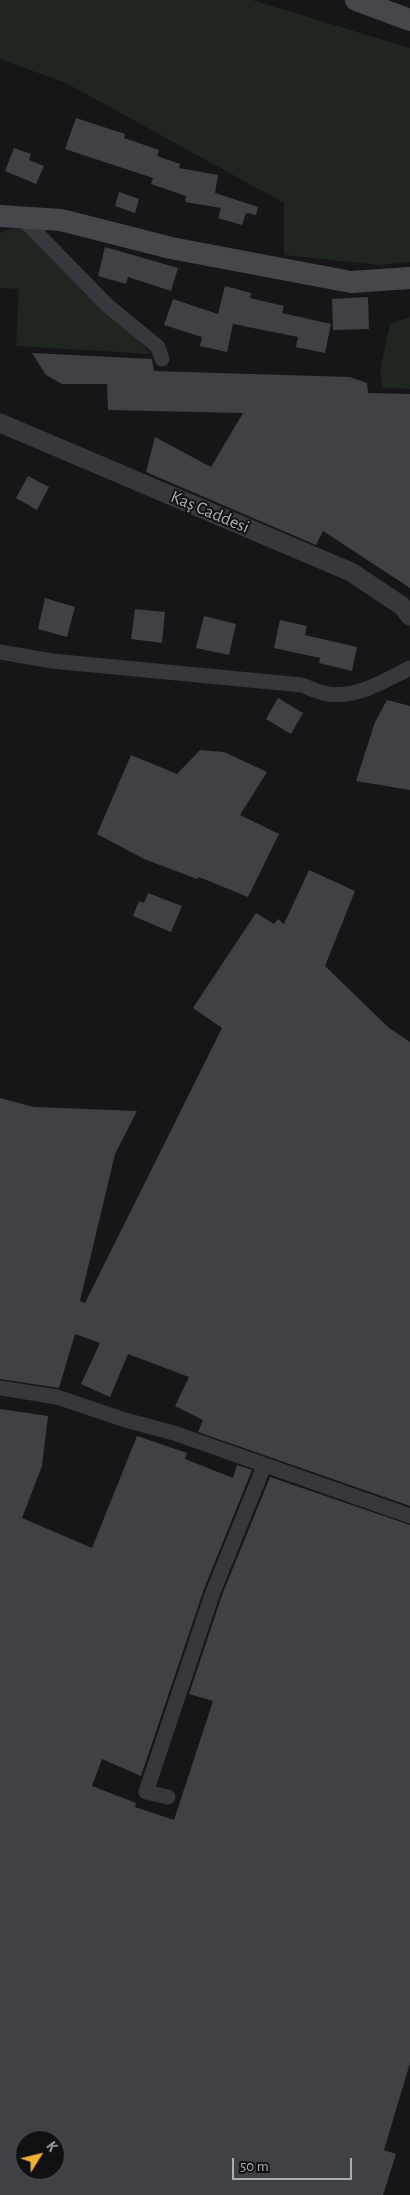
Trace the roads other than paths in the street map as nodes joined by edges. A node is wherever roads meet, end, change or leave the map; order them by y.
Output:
1 (356, 0) edge
2 (410, 20) edge
3 (10, 216) edge
4 (410, 278) edge
5 (162, 359) dead end
6 (0, 423) edge
7 (410, 616) edge
8 (0, 652) edge
9 (410, 668) edge
10 (0, 1388) edge
11 (264, 1466) junction
12 (410, 1516) edge
13 (168, 1797) dead end

1 - 2 main road
3 - 4 main road
3 - 5 street
6 - 7 street, Kaş Caddesi
8 - 9 street
10 - 11 street
11 - 12 street
11 - 13 street

